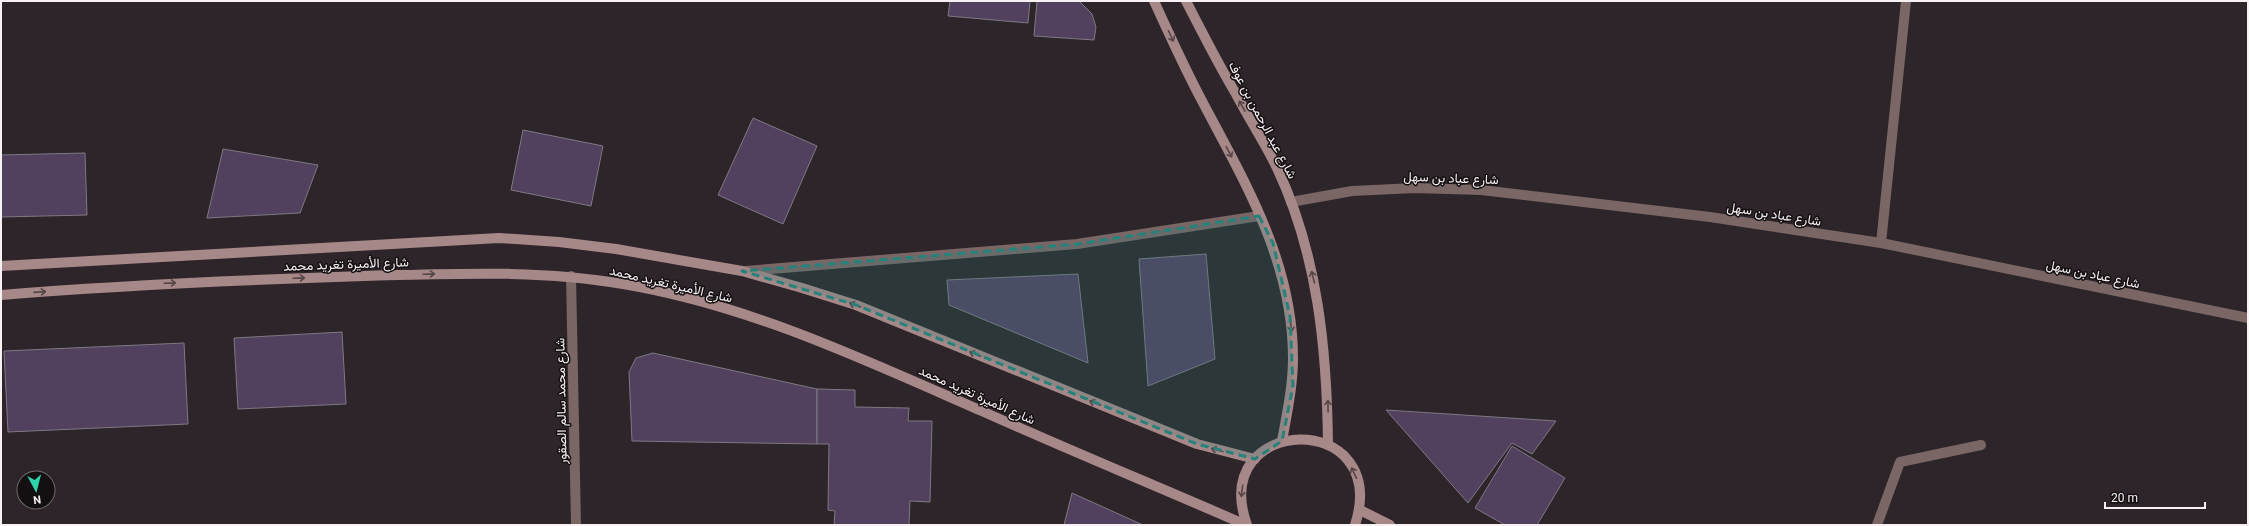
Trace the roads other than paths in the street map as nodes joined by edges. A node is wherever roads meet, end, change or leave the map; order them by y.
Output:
1 (1154, 1) edge
2 (1186, 1) edge
3 (1906, 1) edge
4 (1291, 202) junction
5 (1259, 216) junction
6 (1881, 243) junction
7 (1, 266) edge
8 (742, 272) junction
9 (571, 276) junction
10 (1, 295) edge
11 (2248, 318) edge
12 (1282, 441) junction
13 (1328, 445) junction
14 (1981, 445) dead end
15 (1254, 459) junction
16 (1360, 510) junction
17 (576, 525) edge
18 (1246, 525) edge
19 (1355, 525) edge
20 (1390, 525) edge
21 (1877, 525) edge

1 -> 5 street
4 -> 2 street, شارع عبد الرحمن بن عوف
3 - 6 street
4 - 6 street, شارع عباد بن سهل
13 -> 4 street, شارع عبد الرحمن بن عوف
5 - 8 street
5 -> 12 street
6 - 11 street, شارع عباد بن سهل
7 - 8 street, شارع الأميرة تغريد محمد
15 -> 8 street, شارع الأميرة تغريد محمد
10 -> 9 street, شارع الأميرة تغريد محمد
9 - 17 street, شارع محمد سالم الصقور
9 - 18 street, شارع الأميرة تغريد محمد
12 - 13 street
12 - 15 street
16 -> 13 street
14 - 21 street
15 -> 18 street
16 - 19 street
16 - 20 street

